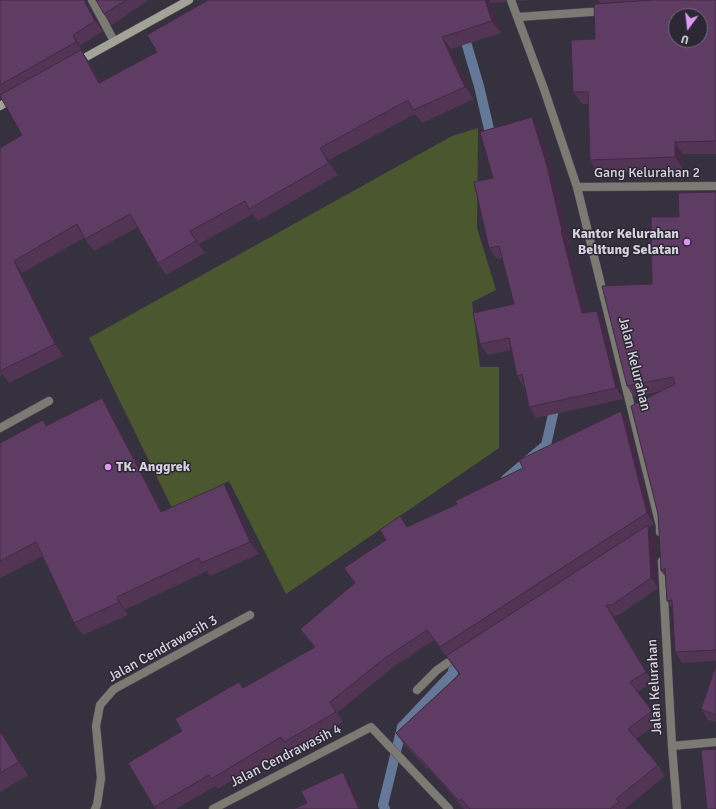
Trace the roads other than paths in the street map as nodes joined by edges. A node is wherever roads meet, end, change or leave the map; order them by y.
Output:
1 (92, 0) edge
2 (190, 0) edge
3 (511, 0) edge
4 (613, 10) edge
5 (518, 17) junction
6 (114, 42) junction
7 (67, 68) edge
8 (20, 94) edge
9 (0, 106) edge
10 (716, 186) edge
11 (577, 187) junction
12 (49, 401) dead end
13 (0, 428) edge
14 (250, 615) dead end
15 (467, 650) edge
16 (417, 690) dead end
17 (716, 742) edge
18 (672, 746) junction
19 (95, 809) edge
20 (213, 809) edge
21 (449, 809) edge
22 (677, 809) edge

1 - 6 street
2 - 6 street
3 - 5 street, Jalan Kelurahan
4 - 5 street
5 - 11 street, Jalan Kelurahan
6 - 7 street
8 - 9 street
10 - 11 street, Gang Kelurahan 2
11 - 18 street, Jalan Kelurahan
12 - 13 street
14 - 19 street, Jalan Cendrawasih 3
15 - 16 street
17 - 18 street
18 - 22 street, Jalan Kelurahan
20 - 21 street, Jalan Cendrawasih 4

